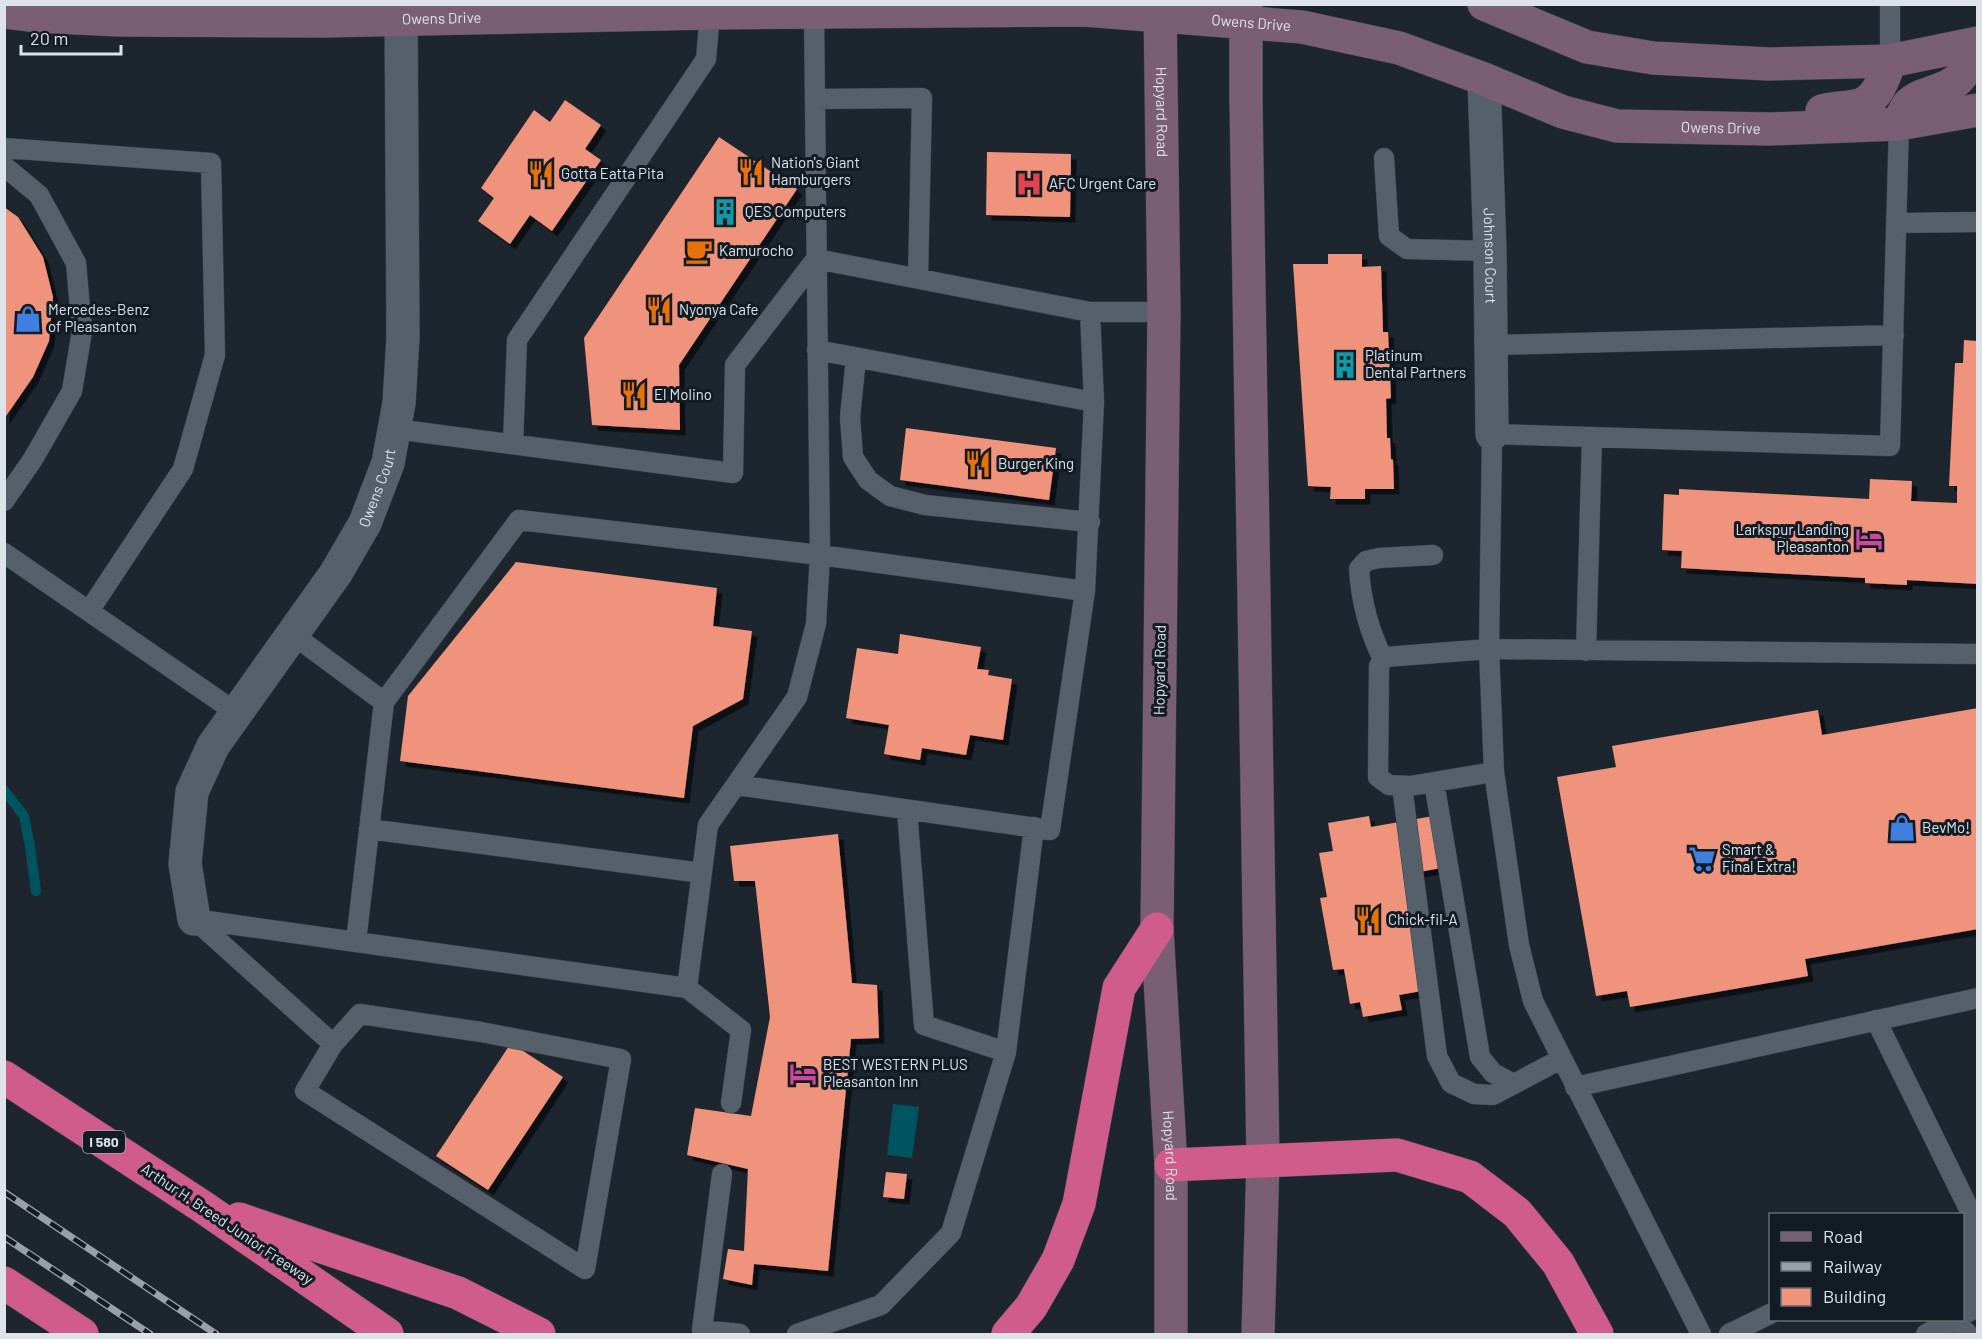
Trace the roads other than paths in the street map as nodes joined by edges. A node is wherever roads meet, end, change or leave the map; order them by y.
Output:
1 (1484, 4) edge
2 (1890, 4) edge
3 (1160, 10) edge
4 (4, 12) edge
5 (401, 12) edge
6 (814, 12) junction
7 (710, 13) junction
8 (1246, 13) edge
9 (1531, 15) edge
10 (1973, 44) edge
11 (1890, 61) junction
12 (1484, 79) junction
13 (815, 99) junction
14 (1977, 110) edge
15 (1899, 124) junction
16 (1799, 128) junction
17 (4, 148) edge
18 (1384, 158) dead end
19 (4, 166) edge
20 (1977, 222) edge
21 (1896, 223) junction
22 (1490, 251) junction
23 (816, 259) junction
24 (918, 278) junction
25 (1090, 312) junction
26 (1164, 312) junction
27 (1894, 335) junction
28 (1491, 345) junction
29 (817, 350) junction
30 (856, 358) junction
31 (1094, 402) junction
32 (394, 429) junction
33 (1492, 434) junction
34 (1592, 437) junction
35 (513, 444) junction
36 (4, 501) edge
37 (1090, 522) junction
38 (4, 553) edge
39 (820, 555) junction
40 (1433, 555) dead end
41 (1085, 591) junction
42 (89, 611) junction
43 (292, 634) junction
44 (1489, 649) junction
45 (1586, 651) junction
46 (1977, 654) edge
47 (1383, 659) junction
48 (384, 702) junction
49 (237, 713) junction
50 (1494, 772) junction
51 (1434, 782) junction
52 (737, 785) junction
53 (1402, 786) junction
54 (907, 810) junction
55 (1034, 827) junction
56 (369, 829) junction
57 (702, 873) junction
58 (194, 920) junction
59 (1157, 929) junction
60 (356, 942) junction
61 (687, 988) junction
62 (1977, 998) edge
63 (1876, 1020) junction
64 (333, 1044) junction
65 (1006, 1052) junction
66 (1561, 1059) junction
67 (4, 1077) edge
68 (1514, 1084) junction
69 (1575, 1087) junction
70 (731, 1103) dead end
71 (1263, 1161) junction
72 (1171, 1165) junction
73 (722, 1174) dead end
74 (203, 1207) junction
75 (1970, 1214) edge
76 (4, 1283) edge
77 (1769, 1315) edge
78 (1964, 1315) edge
79 (1953, 1321) edge
80 (1956, 1321) edge
81 (82, 1335) edge
82 (387, 1335) edge
83 (539, 1335) edge
84 (740, 1335) edge
85 (797, 1335) edge
86 (1008, 1335) edge
87 (1171, 1335) edge
88 (1258, 1335) edge
89 (1598, 1335) edge
90 (1701, 1335) edge
91 (1729, 1335) edge
92 (1926, 1335) edge
93 (1968, 1335) edge

1 - 9 street
2 - 11 lane
3 - 6 street, Owens Drive
3 - 8 street, Owens Drive
3 - 26 street, Hopyard Road
4 - 5 street, Owens Drive
5 - 7 street, Owens Drive
5 - 32 street, Owens Court
6 - 7 street, Owens Drive
6 - 13 lane
7 - 35 lane
8 - 12 street, Owens Drive
8 - 71 street
9 - 11 street
10 - 11 street
10 - 15 street
11 - 16 street
12 - 16 street, Owens Drive
12 - 22 street, Johnson Court
13 - 23 lane
13 - 24 lane
14 - 15 street, Owens Drive
15 - 16 street, Owens Drive
15 - 21 lane
17 - 42 lane
18 - 22 lane
19 - 36 lane
20 - 21 lane
21 - 27 lane
22 - 28 street, Johnson Court
23 - 24 lane
23 - 29 lane
23 - 35 lane
24 - 25 lane
25 - 26 lane
25 - 31 lane
26 - 59 street, Hopyard Road
27 - 28 lane
27 - 34 lane
28 - 33 street, Johnson Court
29 - 30 lane
29 - 39 lane
30 - 31 lane
30 - 37 lane
31 - 37 lane
32 - 35 lane
32 - 43 street, Owens Court
33 - 34 lane
33 - 44 lane
34 - 45 lane
37 - 41 lane
38 - 42 lane
39 - 41 lane
39 - 48 lane
39 - 52 lane
40 - 47 lane
41 - 55 lane
42 - 49 lane
43 - 48 lane
43 - 49 street, Owens Court
44 - 45 lane
44 - 47 lane
44 - 50 lane
45 - 46 lane
47 - 53 lane
48 - 56 lane
49 - 58 street, Owens Court
50 - 51 lane
50 - 66 lane
51 - 53 lane
51 - 68 lane
52 - 54 lane
52 - 57 lane
53 - 68 lane
54 - 55 lane
54 - 65 lane
55 - 65 lane
56 - 57 lane
56 - 60 lane
57 - 61 lane
58 - 60 lane
58 - 64 lane
59 - 72 street, Hopyard Road
59 - 86 highway
60 - 61 lane
61 - 70 lane
62 - 63 lane
63 - 69 lane
63 - 75 lane
64 - 64 lane
65 - 85 lane
66 - 68 lane
66 - 69 lane
67 - 74 highway, Arthur H. Breed Junior Freeway / I 580
69 - 90 lane
71 - 72 highway
71 - 88 street
71 - 89 highway
72 - 87 street, Hopyard Road
73 - 84 lane
74 - 82 highway, Arthur H. Breed Junior Freeway / I 580
74 - 83 highway
75 - 78 lane
76 - 81 highway
77 - 91 lane
79 - 92 lane
80 - 93 lane

